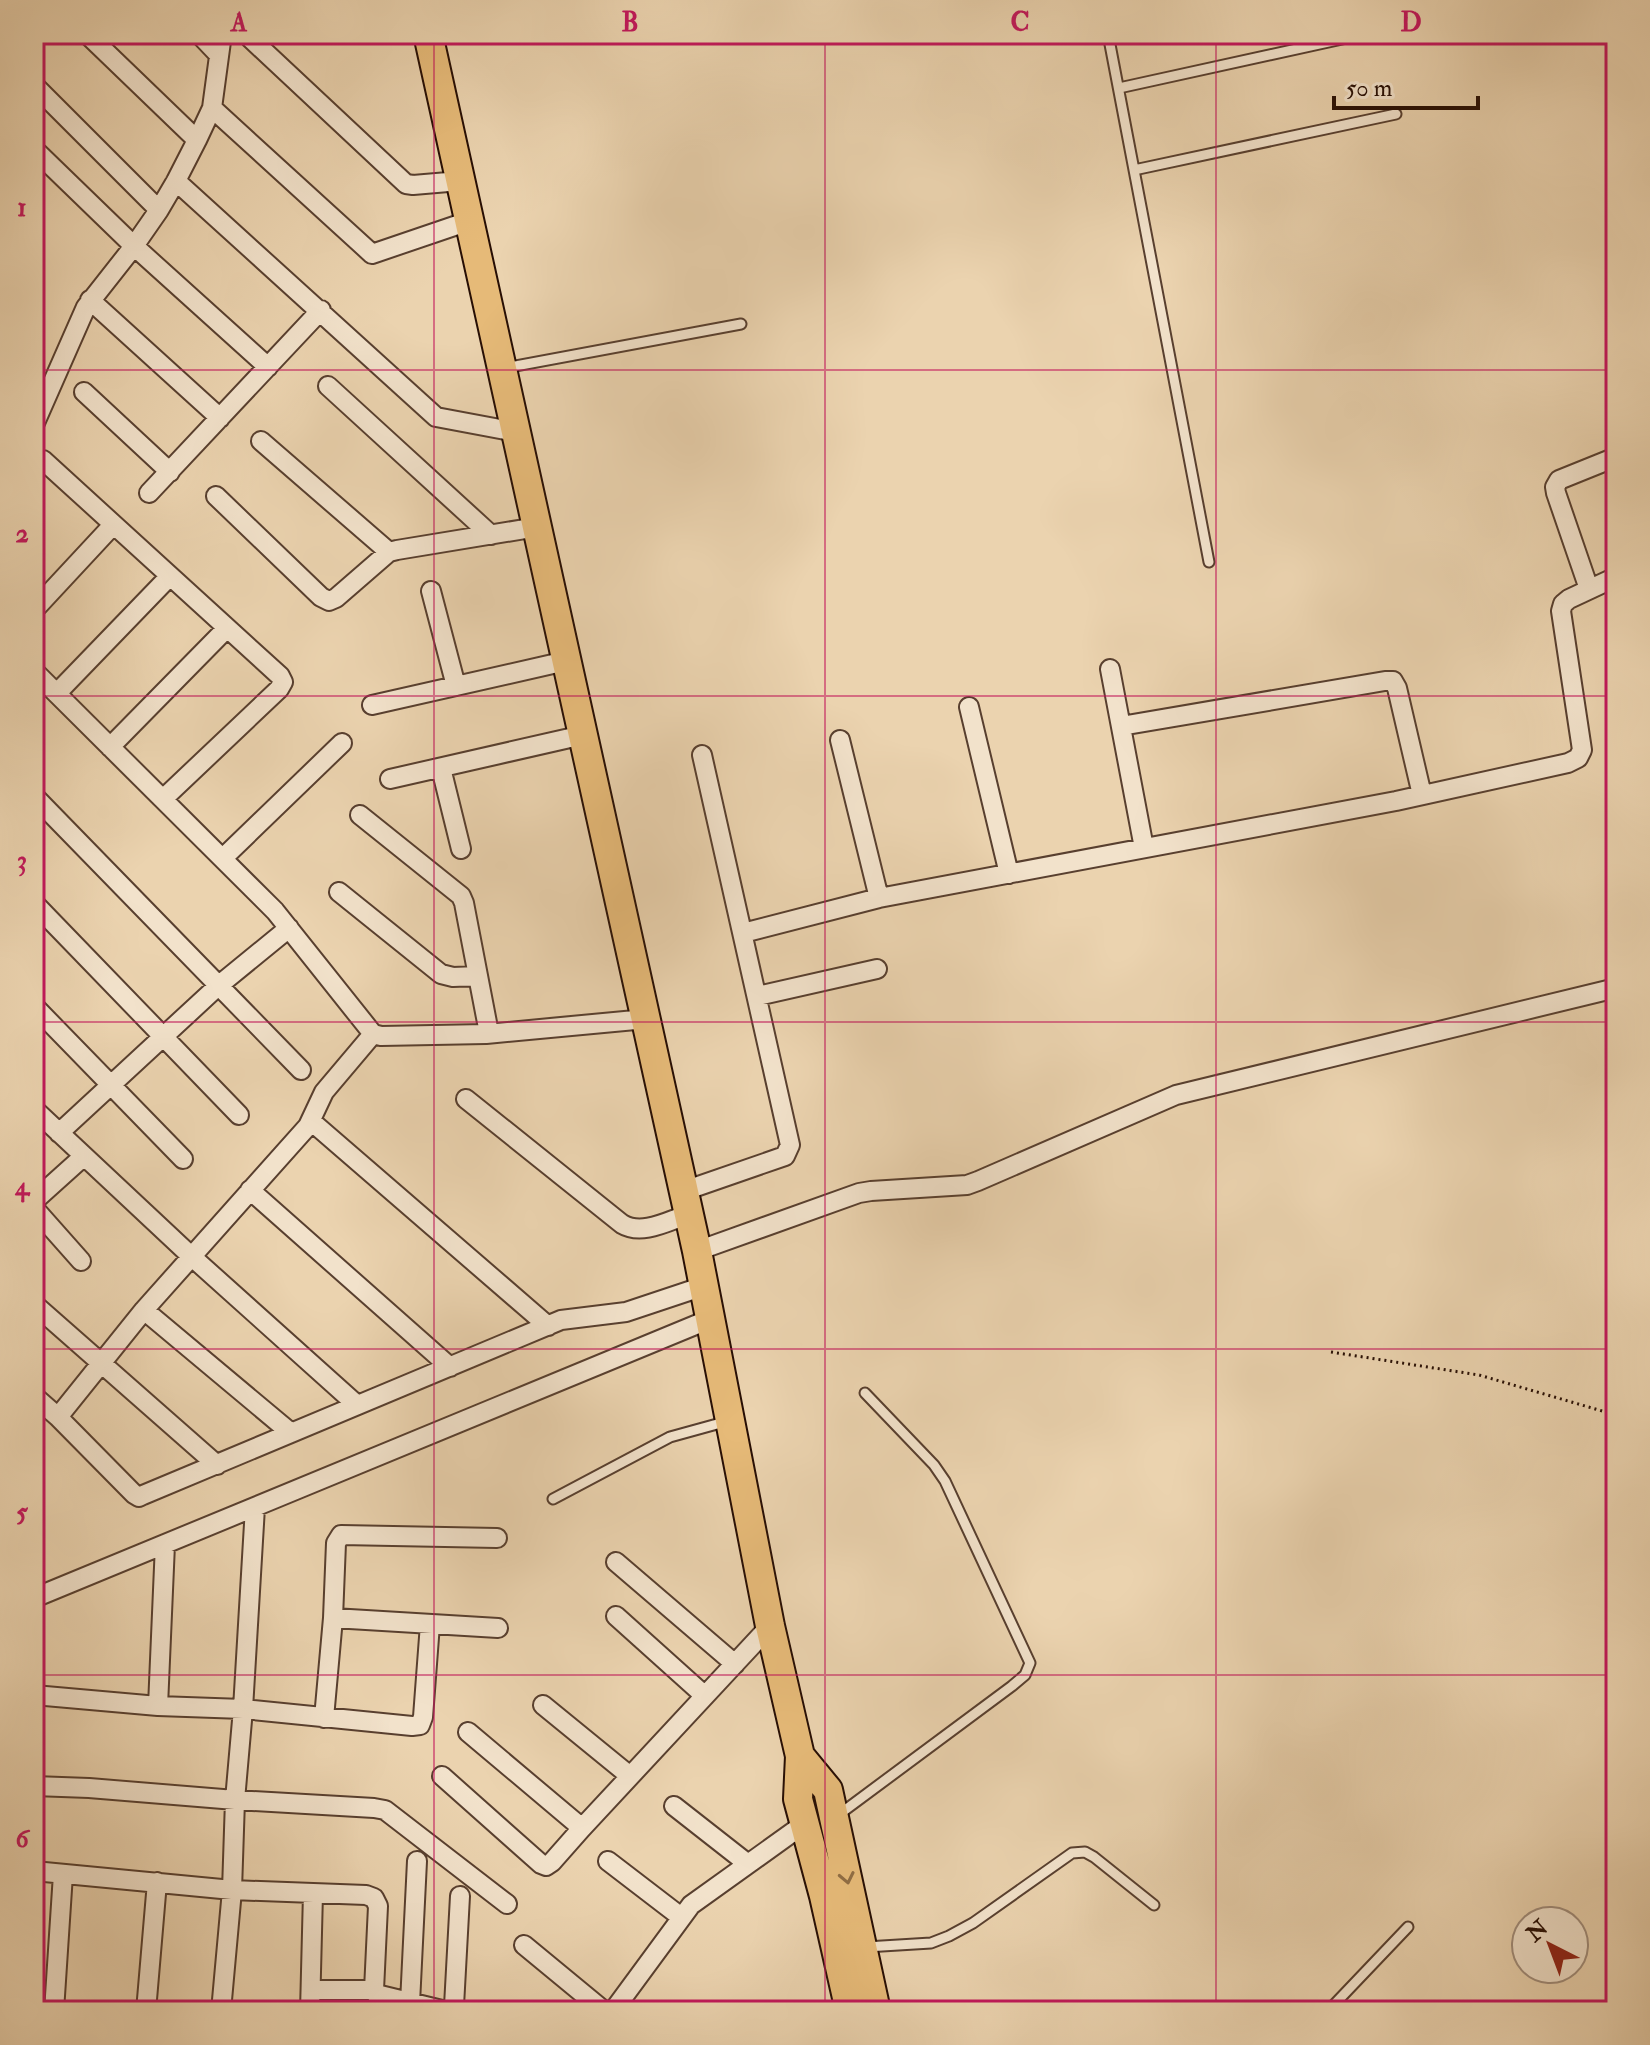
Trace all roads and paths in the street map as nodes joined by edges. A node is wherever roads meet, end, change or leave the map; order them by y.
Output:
1 (87, 34) edge
2 (199, 34) edge
3 (222, 34) edge
4 (428, 34) edge
5 (1108, 34) edge
6 (1365, 34) edge
7 (250, 38) dead end
8 (219, 55) junction
9 (34, 85) edge
10 (1119, 88) junction
11 (212, 108) junction
12 (1396, 114) dead end
13 (197, 140) junction
14 (38, 153) dead end
15 (1134, 170) junction
16 (176, 181) junction
17 (460, 181) junction
18 (159, 210) junction
19 (469, 221) junction
20 (134, 246) junction
21 (90, 300) junction
22 (321, 310) junction
23 (741, 324) dead end
24 (268, 367) junction
25 (502, 369) junction
26 (328, 386) dead end
27 (84, 392) dead end
28 (220, 418) junction
29 (34, 425) edge
30 (516, 432) junction
31 (261, 441) dead end
32 (1616, 457) edge
33 (43, 460) dead end
34 (170, 472) junction
35 (149, 493) dead end
36 (216, 496) dead end
37 (113, 525) junction
38 (537, 527) junction
39 (491, 535) junction
40 (389, 552) junction
41 (1209, 562) dead end
42 (169, 577) junction
43 (1616, 577) edge
44 (1589, 589) junction
45 (431, 591) dead end
46 (34, 610) edge
47 (227, 628) junction
48 (566, 661) junction
49 (1110, 669) dead end
50 (34, 671) edge
51 (456, 686) junction
52 (57, 693) junction
53 (372, 705) dead end
54 (969, 707) dead end
55 (1121, 726) junction
56 (583, 735) junction
57 (840, 740) dead end
58 (342, 743) dead end
59 (110, 747) junction
60 (702, 755) dead end
61 (441, 768) junction
62 (390, 779) dead end
63 (1422, 795) junction
64 (34, 796) edge
65 (163, 799) junction
66 (360, 815) dead end
67 (1144, 848) junction
68 (461, 849) dead end
69 (223, 858) junction
70 (1009, 874) junction
71 (339, 892) dead end
72 (879, 898) junction
73 (34, 903) edge
74 (289, 928) junction
75 (743, 933) junction
76 (877, 969) dead end
77 (478, 976) junction
78 (218, 986) junction
79 (1616, 988) edge
80 (758, 996) junction
81 (34, 1006) edge
82 (646, 1019) junction
83 (489, 1033) junction
84 (373, 1034) junction
85 (162, 1037) junction
86 (301, 1070) dead end
87 (110, 1085) junction
88 (466, 1099) dead end
89 (34, 1109) edge
90 (239, 1115) dead end
91 (311, 1121) junction
92 (59, 1133) junction
93 (84, 1156) junction
94 (183, 1159) dead end
95 (250, 1190) junction
96 (34, 1201) edge
97 (686, 1203) junction
98 (34, 1208) edge
99 (697, 1251) junction
100 (191, 1256) junction
101 (81, 1261) dead end
102 (704, 1286) junction
103 (34, 1304) edge
104 (144, 1310) junction
105 (710, 1319) junction
106 (548, 1326) junction
107 (1331, 1352) dead end
108 (100, 1363) junction
109 (450, 1367) junction
110 (865, 1393) dead end
111 (34, 1396) edge
112 (357, 1405) junction
113 (1616, 1415) edge
114 (58, 1417) junction
115 (730, 1420) junction
116 (291, 1433) junction
117 (217, 1465) junction
118 (553, 1499) dead end
119 (255, 1507) junction
120 (497, 1538) dead end
121 (165, 1544) junction
122 (616, 1562) dead end
123 (34, 1598) edge
124 (616, 1616) dead end
125 (333, 1618) junction
126 (430, 1624) junction
127 (770, 1626) junction
128 (498, 1628) dead end
129 (735, 1664) junction
130 (34, 1695) edge
131 (705, 1696) junction
132 (543, 1705) dead end
133 (158, 1706) junction
134 (243, 1709) junction
135 (324, 1718) junction
136 (468, 1732) dead end
137 (800, 1756) junction
138 (442, 1776) dead end
139 (630, 1776) junction
140 (34, 1786) edge
141 (235, 1800) junction
142 (674, 1806) dead end
143 (834, 1818) junction
144 (804, 1824) junction
145 (582, 1828) junction
146 (417, 1861) dead end
147 (608, 1861) dead end
148 (748, 1864) junction
149 (34, 1871) edge
150 (63, 1874) junction
151 (157, 1882) junction
152 (232, 1890) junction
153 (313, 1893) junction
154 (460, 1896) dead end
155 (507, 1904) dead end
156 (1154, 1905) dead end
157 (681, 1917) junction
158 (1408, 1927) dead end
159 (524, 1945) dead end
160 (862, 1947) junction
161 (311, 1990) junction
162 (374, 1990) junction
163 (410, 2003) junction
164 (54, 2011) edge
165 (146, 2011) edge
166 (221, 2011) edge
167 (310, 2011) edge
168 (604, 2011) edge
169 (613, 2011) edge
170 (850, 2011) edge
171 (876, 2011) edge
172 (1328, 2011) edge

1 - 13 street
2 - 8 street
3 - 8 street
4 - 17 main road
5 - 10 lane
6 - 10 lane
7 - 17 street
8 - 11 street
9 - 18 street
10 - 15 lane
11 - 13 street
11 - 19 street
12 - 15 lane
13 - 16 street
14 - 20 street
15 - 41 lane
16 - 18 street
16 - 22 street
17 - 19 main road
18 - 20 street
19 - 25 main road
20 - 21 street
20 - 24 street
21 - 28 street
21 - 29 street
22 - 24 street
22 - 30 street
23 - 25 lane
24 - 28 street
25 - 30 main road
26 - 39 street
27 - 34 street
28 - 34 street
30 - 38 main road
31 - 40 street
32 - 44 street
33 - 37 street
34 - 35 street
36 - 40 street
37 - 42 street
37 - 46 street
38 - 39 street
38 - 48 main road
39 - 40 street
42 - 47 street
42 - 52 street
43 - 44 street
44 - 63 street
45 - 51 street
47 - 59 street
47 - 65 street
48 - 51 street
48 - 56 main road
49 - 55 street
50 - 52 street
51 - 53 street
52 - 59 street
54 - 70 street
55 - 63 street
55 - 67 street
56 - 61 street
56 - 82 main road
57 - 72 street
58 - 69 street
59 - 65 street
60 - 75 street
61 - 62 street
61 - 68 street
63 - 67 street
64 - 78 street
65 - 69 street
66 - 77 street
67 - 70 street
69 - 74 street
70 - 72 street
71 - 77 street
72 - 75 street
73 - 85 street
74 - 78 street
74 - 84 street
75 - 80 street
76 - 80 street
77 - 83 street
78 - 85 street
78 - 86 street
79 - 99 street
80 - 97 street
81 - 87 street
82 - 83 street
82 - 97 main road
83 - 84 street
84 - 91 street
85 - 87 street
85 - 90 street
87 - 92 street
87 - 94 street
88 - 97 street
89 - 92 street
91 - 95 street
91 - 106 street
92 - 93 street
93 - 96 street
93 - 100 street
95 - 100 street
95 - 109 street
97 - 99 main road
98 - 101 street
99 - 102 main road
100 - 104 street
100 - 112 street
102 - 105 main road
102 - 106 street
103 - 108 street
104 - 108 street
104 - 116 street
105 - 115 main road
105 - 119 street
106 - 109 street
107 - 113 path
108 - 114 street
108 - 117 street
109 - 112 street
110 - 143 lane
111 - 114 street
112 - 116 street
114 - 117 street
115 - 118 lane
115 - 127 main road
116 - 117 street
119 - 121 street
119 - 134 street
120 - 125 street
121 - 123 street
121 - 133 street
122 - 129 street
124 - 131 street
125 - 126 street
125 - 135 street
126 - 128 street
126 - 135 street
127 - 129 street
127 - 137 main road
129 - 131 street
130 - 133 street
131 - 139 street
132 - 139 street
133 - 134 street
134 - 135 street
134 - 141 street
136 - 145 street
137 - 143 main road
137 - 144 main road
138 - 145 street
139 - 145 street
140 - 141 street
141 - 152 street
141 - 155 street
142 - 148 street
143 -> 160 main road
144 - 148 street
144 - 170 main road
146 - 163 street
147 - 157 street
148 - 157 street
149 - 150 street
150 - 151 street
150 - 164 street
151 - 152 street
151 - 165 street
152 - 153 street
152 - 166 street
153 - 161 street
153 - 162 street
154 - 163 street
156 - 160 lane
157 - 169 street
158 - 172 lane
159 - 168 street
160 - 171 main road
161 - 162 street
161 - 167 street
162 - 163 street

